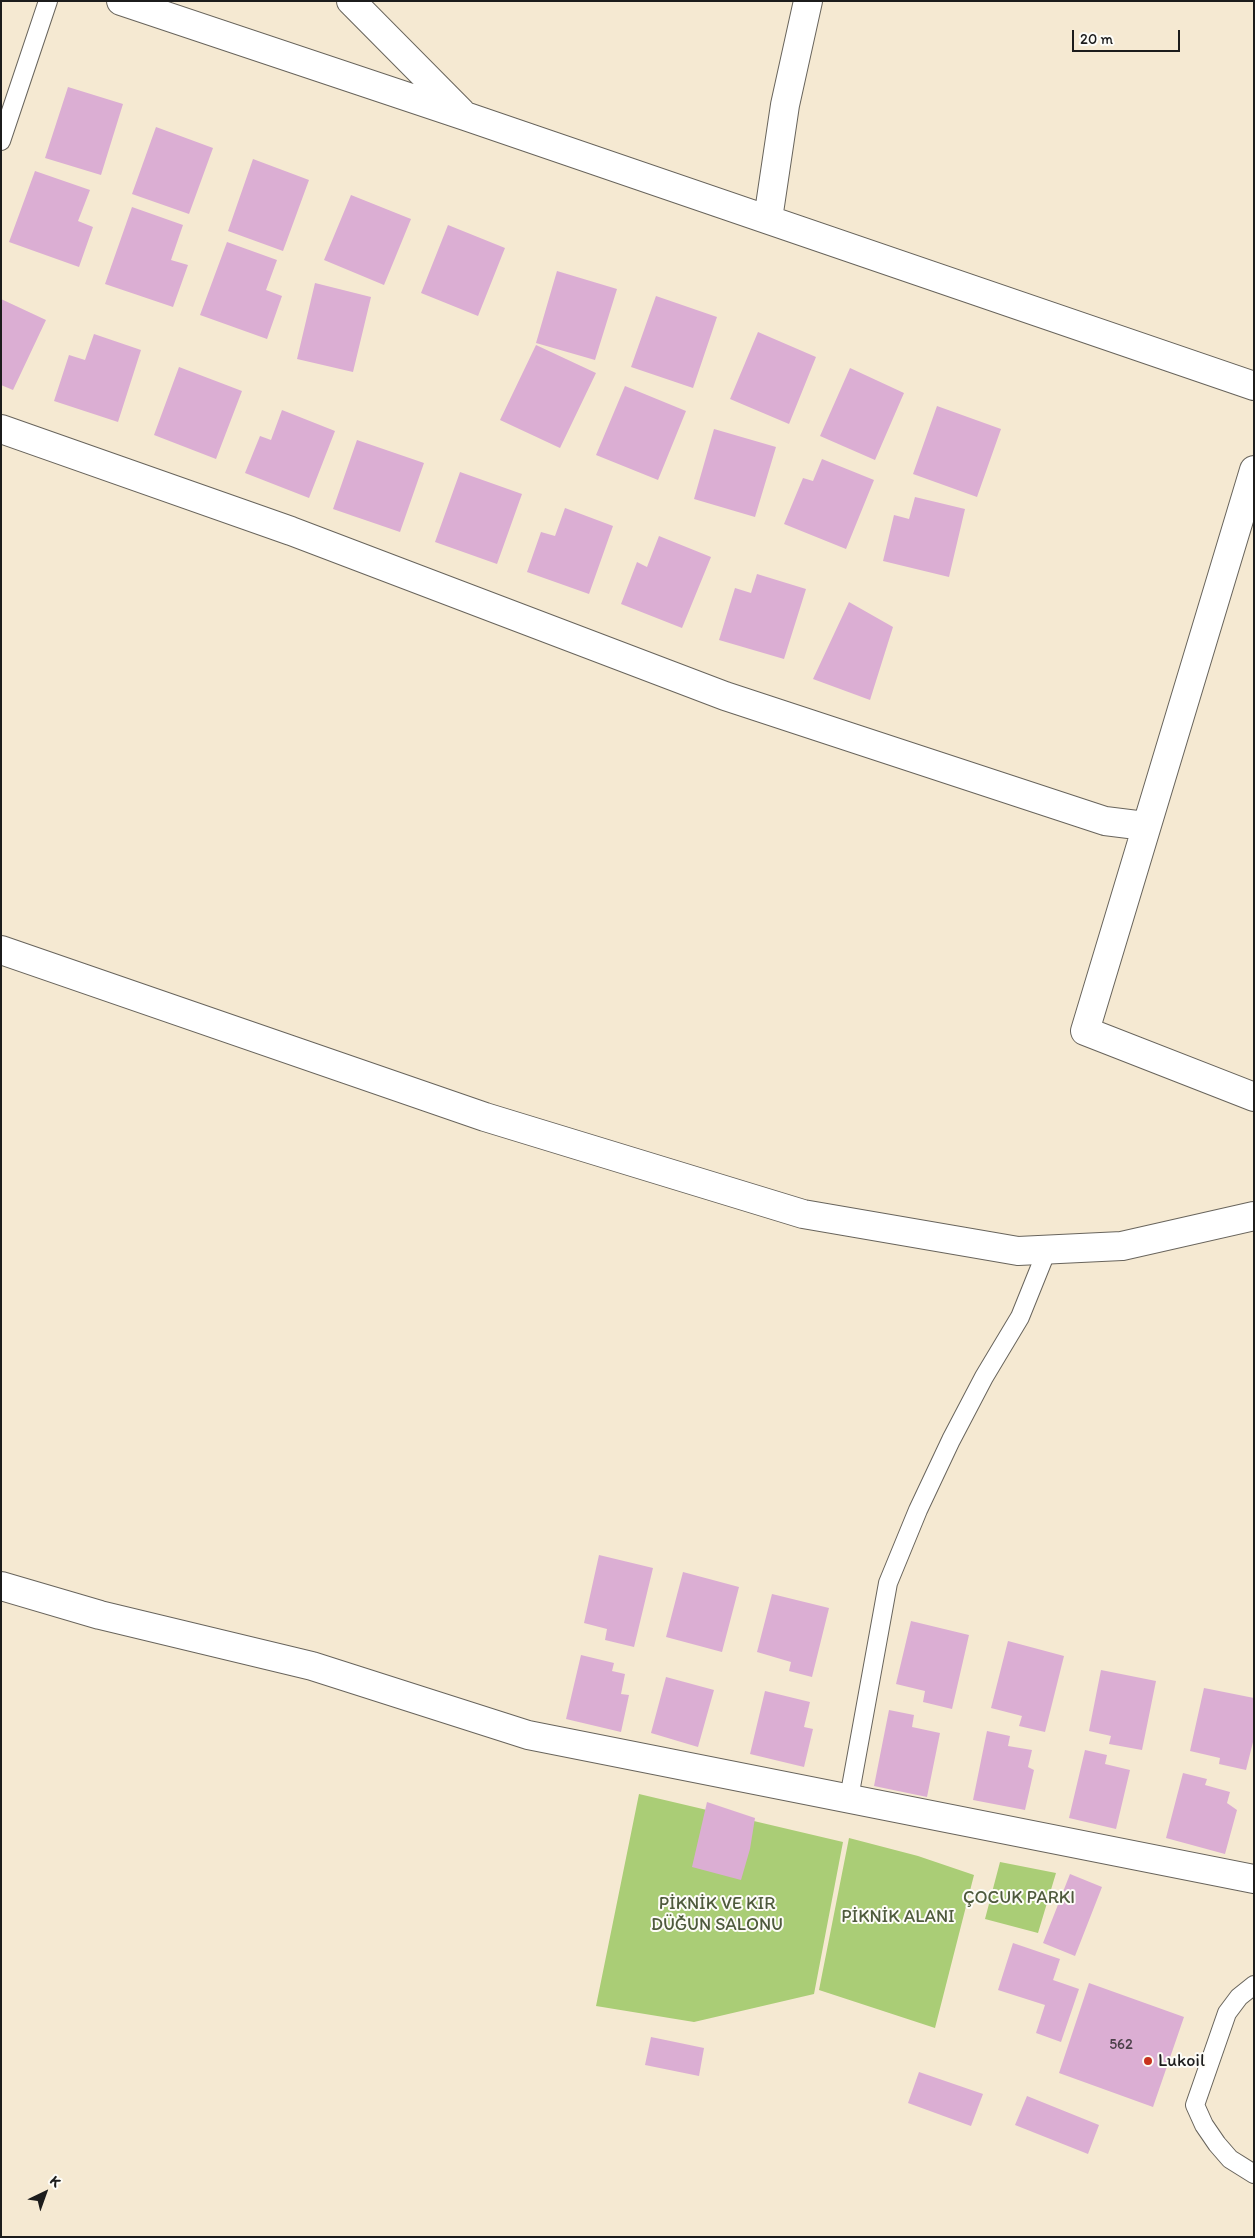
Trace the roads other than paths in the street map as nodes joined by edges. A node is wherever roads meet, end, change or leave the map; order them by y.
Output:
1 (48, 1) edge
2 (121, 1) edge
3 (351, 1) edge
4 (808, 1) edge
5 (465, 116) junction
6 (1, 141) edge
7 (768, 219) junction
8 (1254, 386) edge
9 (1, 429) edge
10 (1254, 470) edge
11 (1145, 826) junction
12 (1, 950) edge
13 (1254, 1097) edge
14 (1254, 1216) edge
15 (1047, 1250) junction
16 (1, 1586) edge
17 (849, 1798) junction
18 (1254, 1879) edge
19 (1254, 1985) edge
20 (1254, 2174) edge

1 - 6 lane
2 - 5 street
3 - 5 street
4 - 7 street
5 - 7 street
7 - 8 street
9 - 11 street
10 - 11 street
11 - 13 street
12 - 15 street
14 - 15 street
15 - 17 lane
16 - 17 street
17 - 18 street
19 - 20 lane

